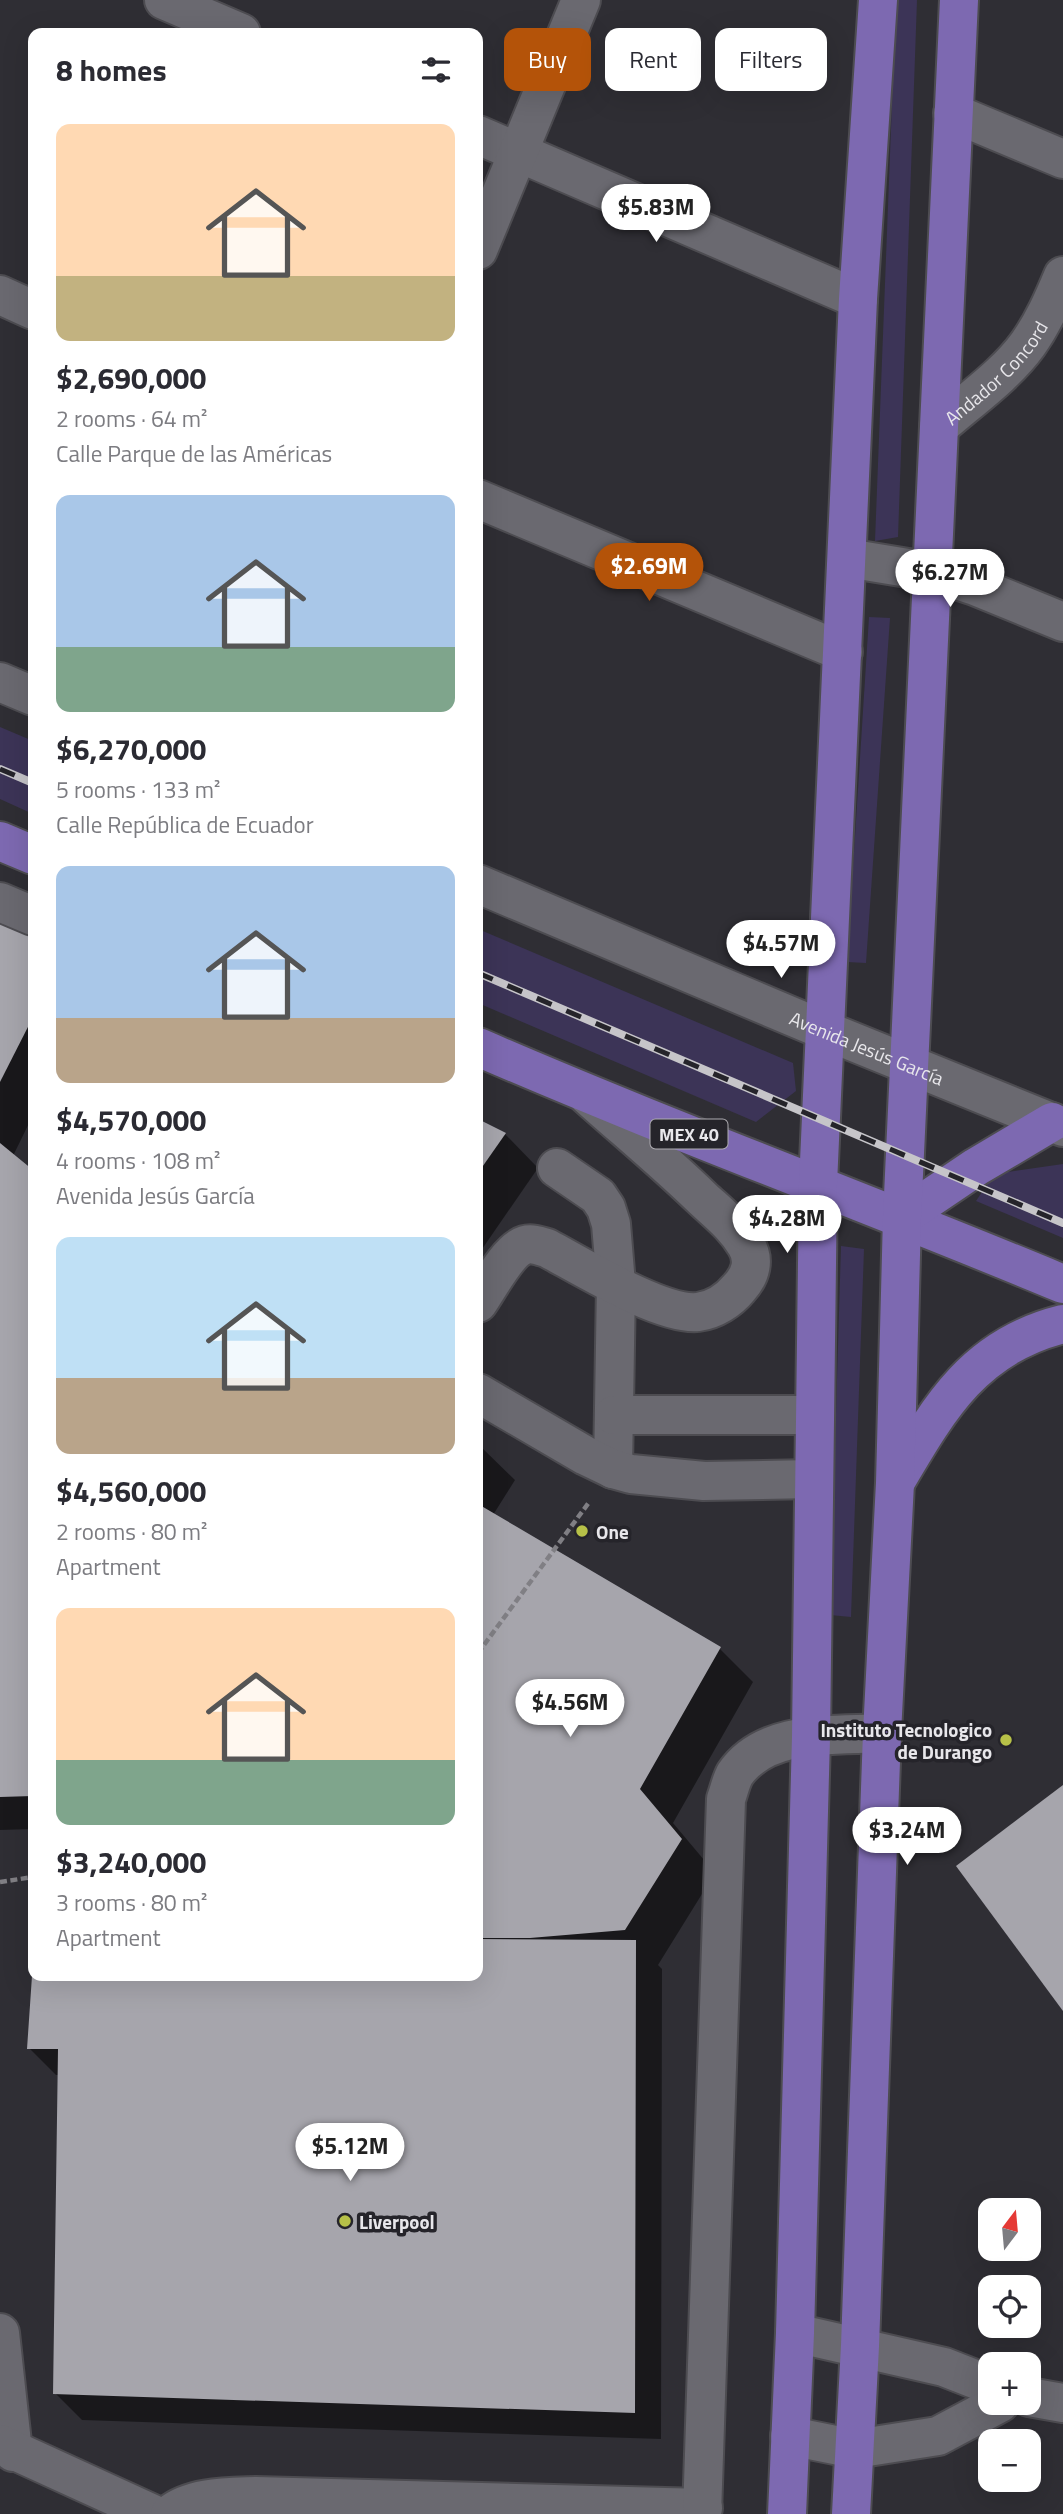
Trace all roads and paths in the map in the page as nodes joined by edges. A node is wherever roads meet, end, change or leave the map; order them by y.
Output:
1 (164, 0) edge
2 (581, 0) edge
3 (878, 0) edge
4 (958, 0) edge
5 (229, 28) edge
6 (953, 113) junction
7 (483, 137) edge
8 (518, 152) junction
9 (1063, 159) edge
10 (483, 238) edge
11 (1063, 276) edge
12 (0, 295) edge
13 (858, 299) junction
14 (28, 308) edge
15 (939, 427) junction
16 (483, 501) edge
17 (847, 558) junction
18 (932, 572) junction
19 (1063, 622) edge
20 (843, 652) junction
21 (0, 682) edge
22 (28, 694) edge
23 (0, 841) edge
24 (28, 853) edge
25 (483, 886) edge
26 (0, 902) edge
27 (28, 914) edge
28 (824, 1030) junction
29 (483, 1049) edge
30 (909, 1063) junction
31 (584, 1093) junction
32 (1059, 1114) edge
33 (557, 1168) dead end
34 (818, 1184) junction
35 (902, 1217) junction
36 (616, 1283) junction
37 (1063, 1284) edge
38 (483, 1296) edge
39 (1063, 1324) edge
40 (483, 1396) edge
41 (614, 1415) junction
42 (814, 1415) junction
43 (613, 1469) junction
44 (813, 1479) junction
45 (895, 1483) junction
46 (483, 1646) edge
47 (883, 1733) junction
48 (811, 1737) junction
49 (28, 1878) edge
50 (0, 1881) edge
51 (0, 2333) edge
52 (794, 2333) junction
53 (860, 2346) junction
54 (978, 2381) edge
55 (1041, 2399) edge
56 (1063, 2403) edge
57 (978, 2415) edge
58 (790, 2436) junction
59 (7, 2448) edge
60 (855, 2449) junction
61 (702, 2511) edge
62 (153, 2514) edge
63 (170, 2514) edge
64 (787, 2514) edge
65 (851, 2514) edge

1 - 5 street
2 - 8 street
3 - 13 main road
4 - 6 main road
6 - 9 street
6 - 15 main road
7 - 8 street
8 - 10 street
8 - 13 street
11 - 15 street, Andador Concord
12 - 14 street
13 - 17 main road
15 - 18 main road
16 - 20 street
17 - 18 street
17 - 20 main road
18 - 19 street
18 - 30 main road
20 - 28 main road
21 - 22 street
23 - 24 main road
25 - 28 street, Avenida Jesús García
26 - 27 street
28 - 30 street, Avenida Jesús García
28 - 34 main road
29 - 31 main road, MEX 40
30 - 32 street, Avenida Jesús García
30 - 35 main road
31 - 34 main road, MEX 40
31 - 36 street
32 - 35 main road
33 - 36 street
34 - 35 main road, MEX 40
34 - 42 main road
35 - 37 main road, MEX 40
35 - 45 main road
36 - 38 street
36 - 41 street
39 - 45 main road
40 - 43 street
41 - 42 street
41 - 43 street
42 - 44 main road
43 - 44 street
43 - 46 path
44 - 48 main road
45 - 47 main road
47 - 48 street
47 - 53 main road
48 - 52 main road
48 - 61 street
49 - 50 path
51 - 59 street
52 - 53 street
52 - 58 main road
53 - 54 street
53 - 60 main road
55 - 56 street
57 - 60 street
58 - 60 street
58 - 64 main road
59 - 62 street
60 - 65 main road
61 - 63 street

